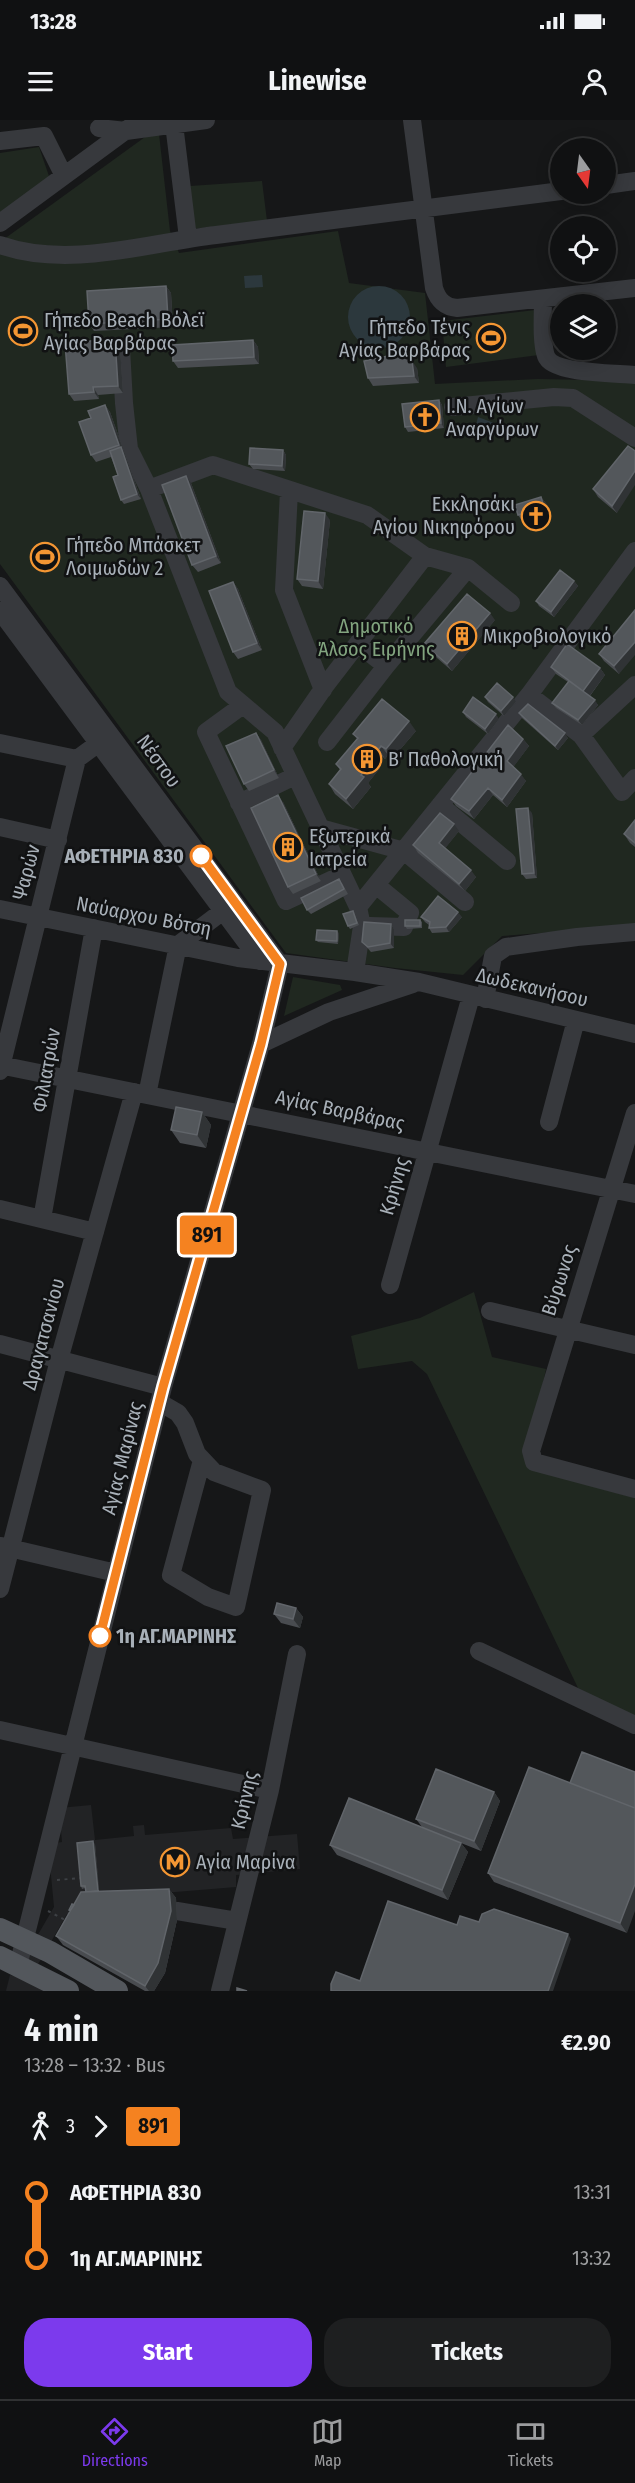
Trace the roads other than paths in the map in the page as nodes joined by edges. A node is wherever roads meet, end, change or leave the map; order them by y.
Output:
1 (206, 120) edge
2 (412, 120) edge
3 (181, 122) edge
4 (133, 125) edge
5 (45, 128) edge
6 (99, 128) dead end
7 (0, 141) edge
8 (63, 176) junction
9 (635, 181) edge
10 (616, 184) edge
11 (550, 192) edge
12 (423, 208) junction
13 (0, 223) edge
14 (188, 238) junction
15 (0, 245) edge
16 (635, 288) edge
17 (543, 299) junction
18 (121, 348) dead end
19 (635, 375) edge
20 (453, 407) dead end
21 (635, 438) edge
22 (149, 489) junction
23 (289, 491) junction
24 (635, 551) edge
25 (425, 556) junction
26 (468, 568) junction
27 (2, 593) edge
28 (511, 603) dead end
29 (0, 611) edge
30 (358, 644) junction
31 (386, 666) junction
32 (635, 685) edge
33 (323, 690) junction
34 (529, 695) junction
35 (243, 705) junction
36 (581, 735) junction
37 (104, 739) junction
38 (327, 742) dead end
39 (0, 743) edge
40 (282, 748) junction
41 (77, 759) junction
42 (295, 776) junction
43 (635, 778) edge
44 (238, 803) junction
45 (440, 805) junction
46 (0, 827) edge
47 (320, 828) junction
48 (58, 840) junction
49 (404, 851) junction
50 (507, 861) dead end
51 (342, 875) junction
52 (376, 885) junction
53 (465, 902) dead end
54 (358, 908) junction
55 (0, 909) edge
56 (223, 911) junction
57 (38, 917) junction
58 (362, 926) junction
59 (94, 928) junction
60 (635, 932) edge
61 (178, 945) junction
62 (260, 961) junction
63 (280, 964) junction
64 (356, 972) junction
65 (418, 982) junction
66 (478, 997) junction
67 (576, 1020) junction
68 (635, 1034) edge
69 (261, 1044) junction
70 (1, 1067) edge
71 (67, 1078) junction
72 (141, 1093) junction
73 (242, 1113) junction
74 (635, 1113) edge
75 (549, 1122) dead end
76 (428, 1151) junction
77 (612, 1189) junction
78 (635, 1194) edge
79 (0, 1209) edge
80 (42, 1219) junction
81 (95, 1232) junction
82 (390, 1285) dead end
83 (490, 1311) dead end
84 (567, 1328) junction
85 (0, 1344) edge
86 (635, 1345) edge
87 (59, 1360) junction
88 (161, 1395) junction
89 (202, 1460) junction
90 (635, 1489) edge
91 (5, 1547) edge
92 (116, 1573) junction
93 (0, 1589) edge
94 (479, 1651) dead end
95 (297, 1654) dead end
96 (635, 1725) edge
97 (0, 1730) edge
98 (73, 1746) junction
99 (270, 1790) junction
100 (177, 1911) dead end
101 (237, 1921) junction
102 (0, 1929) edge
103 (25, 1940) junction
104 (9, 1961) edge
105 (68, 1991) edge
106 (117, 1991) edge
107 (220, 1991) edge

1 - 3 street
2 - 12 street
3 - 4 street
3 - 14 street
4 - 6 street
4 - 8 street
5 - 7 street
5 - 8 street
8 - 13 street
9 - 10 street
11 - 12 street
12 - 14 street
12 - 17 street
14 - 15 street
16 - 17 street
17 - 19 street
18 - 22 street
20 - 21 street
22 - 23 street
22 - 35 street
23 - 25 street
23 - 33 street
24 - 34 street
25 - 26 street
25 - 30 street
26 - 28 street
26 - 31 street
27 - 37 street, Νέστου
29 - 37 street, Νέστου
30 - 31 street
30 - 33 street
31 - 38 street
32 - 36 street
33 - 40 street
34 - 36 street
34 - 45 street
35 - 40 street
35 - 44 street
36 - 43 street
37 - 41 street
37 - 56 street, Νέστου
37 - 63 street, Νέστου
39 - 41 street
40 - 42 street
41 - 48 street, Ψαρών
42 - 44 street
42 - 47 street
44 - 51 street
45 - 49 street
45 - 50 street
46 - 48 street
47 - 49 street
47 - 51 street
48 - 57 street, Ψαρών
49 - 52 street
49 - 53 street
51 - 54 street
52 - 54 street
52 - 58 street
54 - 58 street
55 - 57 street, Ναύαρχου Βότση
56 - 61 street
56 - 62 street, Νέστου
57 - 59 street, Ναύαρχου Βότση
57 - 70 street, Ψαρών
58 - 64 street
59 - 61 street, Ναύαρχου Βότση
59 - 71 street, Φιλιατρών
60 - 66 street, Κρήνης
61 - 62 street, Ναύαρχου Βότση
61 - 72 street, Δραγατσανίου
62 - 63 street, Ναύαρχου Βότση
63 - 64 street, Δωδεκανήσου
63 - 69 street, Αγίας Μαρίνας
64 - 65 street, Δωδεκανήσου
65 - 66 street, Δωδεκανήσου
65 - 69 street
66 - 67 street, Δωδεκανήσου
66 - 76 street, Κρήνης
67 - 68 street, Δωδεκανήσου
67 - 75 street
69 - 73 street, Αγίας Μαρίνας
70 - 71 street, Αγίας Βαρβάρας
71 - 72 street, Αγίας Βαρβάρας
71 - 80 street, Φιλιατρών
72 - 73 street, Αγίας Βαρβάρας
72 - 81 street, Δραγατσανίου
73 - 76 street, Αγίας Βαρβάρας
73 - 88 street, Αγίας Μαρίνας
74 - 77 street, Βύρωνος
76 - 77 street, Αγίας Βαρβάρας
76 - 82 street, Κρήνης
77 - 78 street, Αγίας Βαρβάρας
77 - 84 street, Βύρωνος
79 - 80 street
80 - 81 street
81 - 87 street, Δραγατσανίου
83 - 84 street
84 - 86 street
84 - 90 street, Βύρωνος
85 - 87 street
87 - 88 street
87 - 91 street, Δραγατσανίου
88 - 89 street
88 - 92 street, Αγίας Μαρίνας
89 - 89 street
91 - 92 street
91 - 93 street, Δραγατσανίου
92 - 98 street, Αγίας Μαρίνας
94 - 96 street
95 - 99 street, Κρήνης
97 - 98 street
98 - 99 street
98 - 103 street, Αγίας Μαρίνας
99 - 101 street, Κρήνης
100 - 101 street
101 - 107 street, Κρήνης
102 - 103 main road
103 - 104 street, Αγίας Μαρίνας
103 - 106 main road
104 - 105 main road

